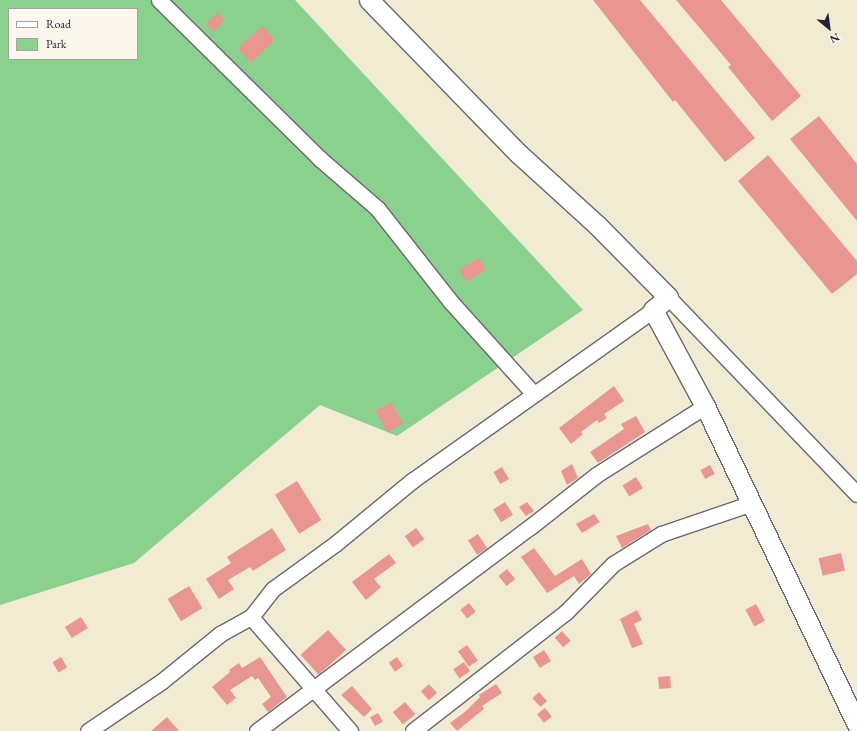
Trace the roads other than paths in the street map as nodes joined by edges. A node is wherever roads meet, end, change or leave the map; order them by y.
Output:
1 (159, 0) edge
2 (369, 0) edge
3 (668, 297) junction
4 (653, 310) junction
5 (533, 393) junction
6 (705, 406) junction
7 (857, 494) edge
8 (752, 503) junction
9 (251, 617) junction
10 (313, 689) junction
11 (857, 725) edge
12 (107, 727) edge
13 (88, 731) edge
14 (257, 731) edge
15 (350, 731) edge
16 (413, 731) edge

1 - 5 street
2 - 3 main road
3 - 4 main road
3 - 7 street
4 - 5 street
4 - 6 main road
5 - 9 street
6 - 8 main road
6 - 10 street
8 - 11 main road
8 - 16 street
9 - 10 street
9 - 12 street
10 - 14 street
10 - 15 street
12 - 13 street

